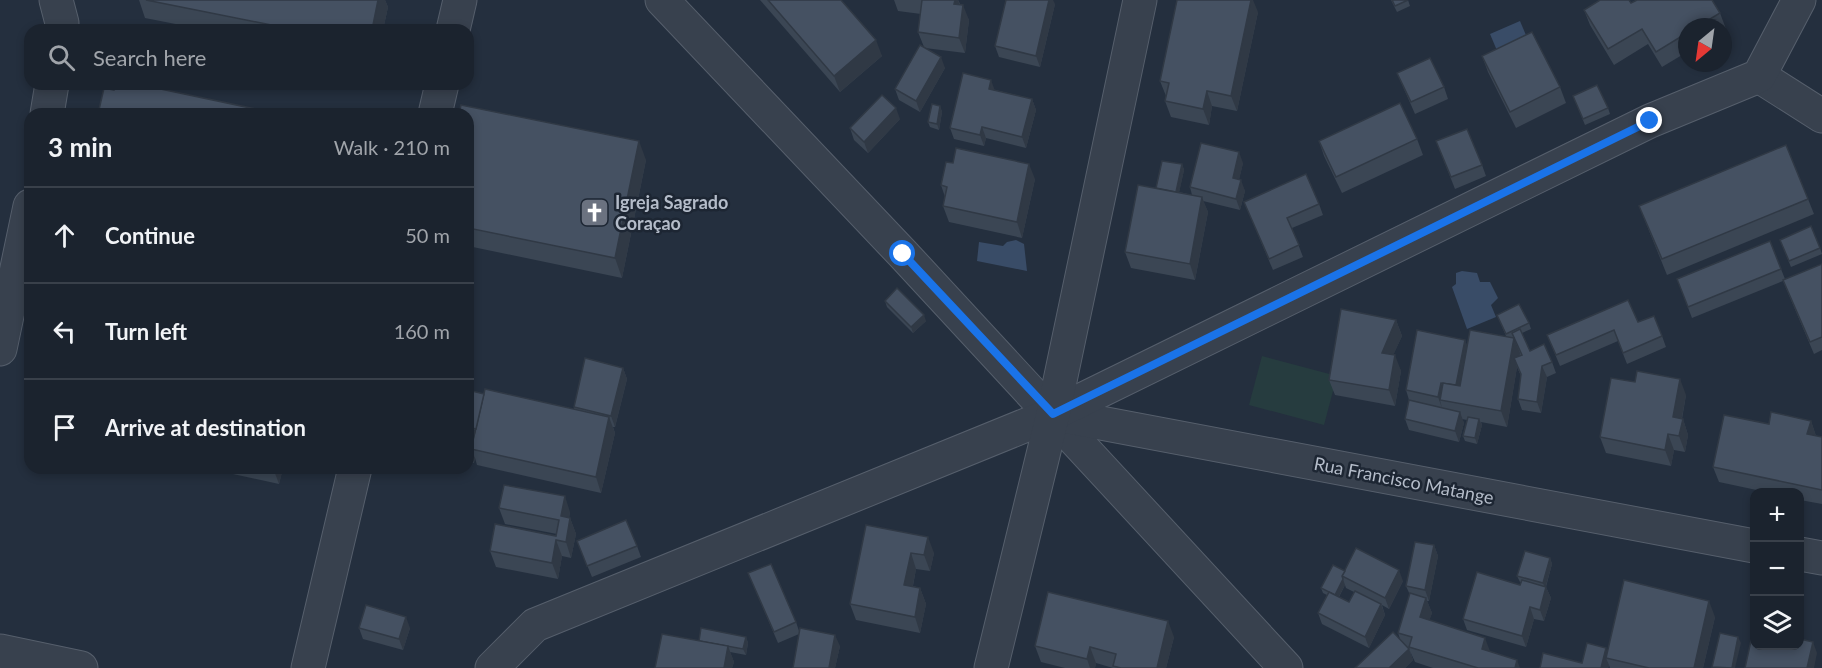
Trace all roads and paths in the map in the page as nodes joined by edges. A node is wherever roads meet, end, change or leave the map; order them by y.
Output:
1 (56, 0) edge
2 (460, 0) edge
3 (662, 0) edge
4 (1140, 0) edge
5 (1799, 0) edge
6 (62, 24) edge
7 (454, 24) edge
8 (1759, 76) junction
9 (51, 90) edge
10 (441, 90) edge
11 (47, 108) edge
12 (436, 108) edge
13 (1822, 116) edge
14 (24, 235) edge
15 (0, 349) edge
16 (1053, 414) junction
17 (354, 474) edge
18 (1750, 545) edge
19 (1804, 555) edge
20 (1822, 558) edge
21 (0, 651) edge
22 (81, 668) edge
23 (308, 668) edge
24 (492, 668) edge
25 (991, 668) edge
26 (1286, 668) edge

1 - 6 street
2 - 7 street
3 - 16 street
4 - 16 street
5 - 8 street
8 - 13 street
8 - 16 street
9 - 11 street
10 - 12 street
14 - 15 street
16 - 18 street, Rua Francisco Matange
16 - 24 street
16 - 25 street
16 - 26 street
17 - 23 street
19 - 20 street
21 - 22 street

